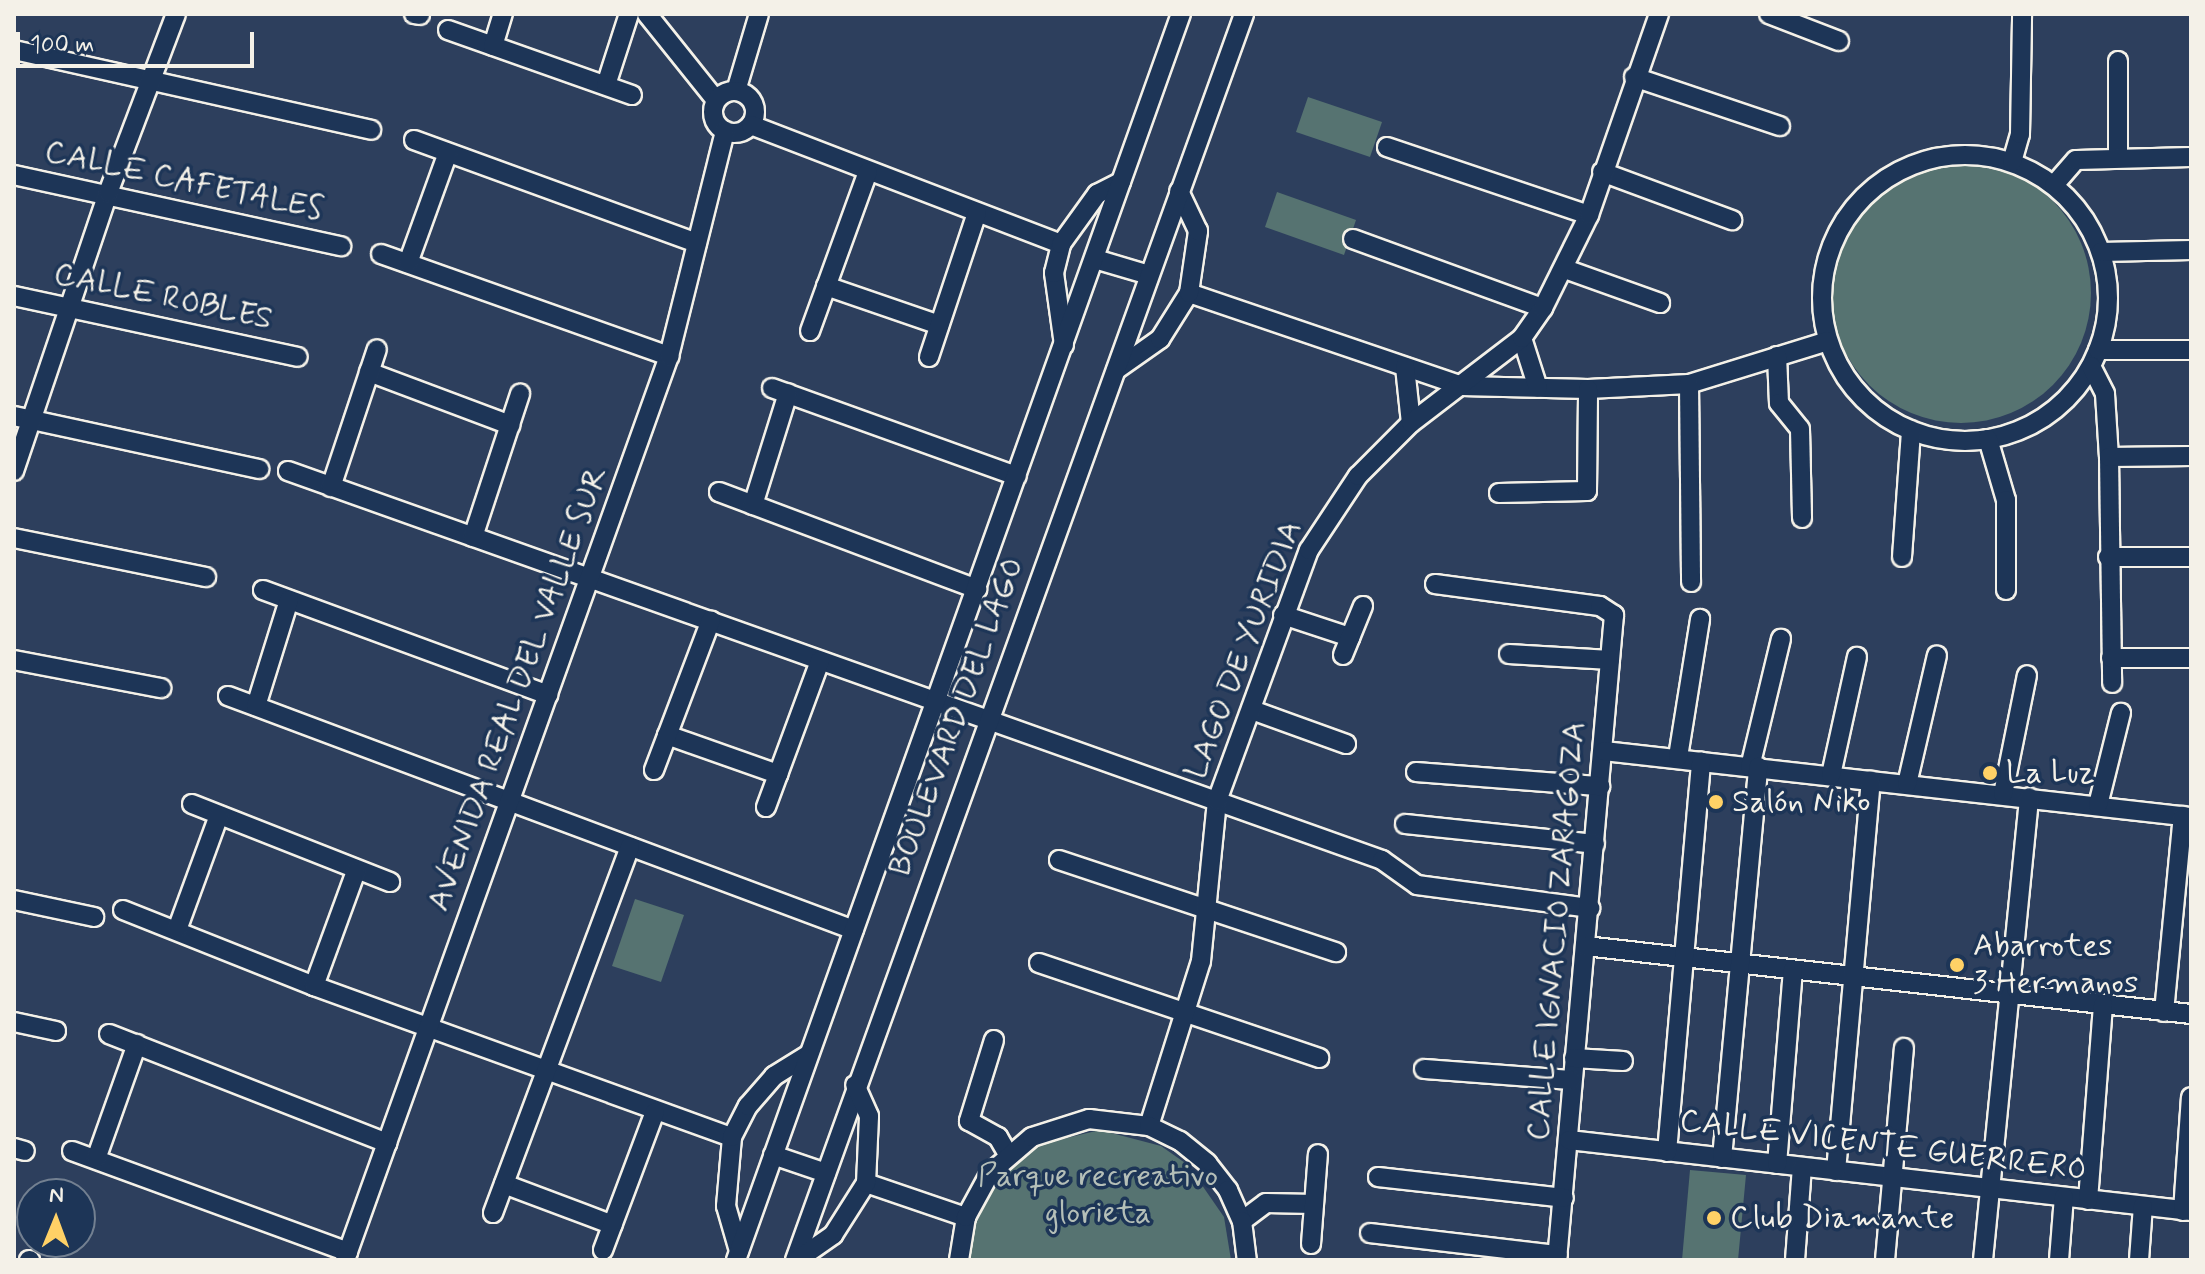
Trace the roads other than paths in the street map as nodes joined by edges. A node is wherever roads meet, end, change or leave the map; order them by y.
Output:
1 (176, 14) edge
2 (503, 14) edge
3 (629, 14) edge
4 (647, 14) edge
5 (759, 14) edge
6 (1181, 14) edge
7 (1244, 14) edge
8 (1659, 14) edge
9 (1769, 14) edge
10 (2022, 14) edge
11 (448, 30) dead end
12 (1839, 41) dead end
13 (493, 46) junction
14 (14, 50) edge
15 (2118, 61) dead end
16 (1634, 77) junction
17 (152, 79) junction
18 (606, 85) junction
19 (736, 91) junction
20 (632, 95) dead end
21 (716, 100) junction
22 (751, 125) junction
23 (1780, 126) dead end
24 (371, 130) dead end
25 (725, 131) junction
26 (414, 140) dead end
27 (1387, 147) dead end
28 (447, 155) junction
29 (2191, 157) edge
30 (2118, 158) junction
31 (2012, 162) junction
32 (868, 172) junction
33 (1602, 172) junction
34 (14, 175) edge
35 (1121, 182) junction
36 (2054, 185) junction
37 (1179, 191) junction
38 (108, 193) junction
39 (977, 213) junction
40 (1589, 215) junction
41 (1732, 220) dead end
42 (1353, 239) dead end
43 (697, 243) junction
44 (1061, 244) junction
45 (341, 246) dead end
46 (2191, 250) edge
47 (2101, 252) junction
48 (381, 254) dead end
49 (1095, 259) junction
50 (408, 263) junction
51 (1565, 269) junction
52 (1149, 275) junction
53 (826, 286) junction
54 (1189, 293) junction
55 (14, 296) edge
56 (1660, 303) dead end
57 (69, 306) junction
58 (1543, 308) junction
59 (939, 325) junction
60 (810, 331) dead end
61 (1522, 338) junction
62 (1828, 341) junction
63 (1064, 345) junction
64 (377, 349) dead end
65 (2191, 350) edge
66 (669, 356) junction
67 (1777, 356) junction
68 (298, 357) dead end
69 (929, 357) dead end
70 (2095, 358) junction
71 (1405, 367) junction
72 (1116, 370) junction
73 (369, 372) junction
74 (1689, 384) junction
75 (1462, 386) junction
76 (1538, 388) junction
77 (1588, 389) junction
78 (520, 394) dead end
79 (23, 418) edge
80 (1411, 423) junction
81 (510, 425) junction
82 (1911, 430) junction
83 (1988, 439) junction
84 (2191, 456) edge
85 (2109, 457) junction
86 (259, 469) dead end
87 (14, 471) edge
88 (288, 471) dead end
89 (1017, 476) junction
90 (331, 487) junction
91 (719, 492) dead end
92 (1499, 493) dead end
93 (753, 505) junction
94 (1802, 518) dead end
95 (473, 537) junction
96 (14, 538) edge
97 (1902, 557) dead end
98 (2108, 557) junction
99 (2191, 557) edge
100 (590, 576) junction
101 (206, 577) dead end
102 (1691, 582) dead end
103 (1435, 584) dead end
104 (977, 589) junction
105 (263, 590) dead end
106 (2006, 590) dead end
107 (289, 600) junction
108 (1363, 606) dead end
109 (1283, 615) junction
110 (1700, 619) dead end
111 (711, 620) junction
112 (1350, 637) junction
113 (1781, 639) dead end
114 (1509, 654) dead end
115 (1343, 655) dead end
116 (1937, 655) dead end
117 (1857, 657) dead end
118 (2111, 658) junction
119 (2191, 658) edge
120 (14, 660) edge
121 (1610, 660) junction
122 (820, 661) junction
123 (2027, 675) dead end
124 (2112, 683) dead end
125 (161, 688) dead end
126 (548, 695) junction
127 (228, 696) dead end
128 (935, 702) junction
129 (256, 706) junction
130 (1252, 710) junction
131 (2121, 713) dead end
132 (989, 720) junction
133 (667, 735) junction
134 (1346, 744) dead end
135 (1604, 751) junction
136 (1678, 757) junction
137 (1701, 761) junction
138 (1754, 767) junction
139 (654, 770) dead end
140 (1416, 772) dead end
141 (778, 774) junction
142 (1831, 775) junction
143 (1871, 781) junction
144 (1907, 784) junction
145 (1600, 786) junction
146 (2003, 794) junction
147 (2029, 797) junction
148 (1217, 801) junction
149 (509, 802) junction
150 (192, 804) dead end
151 (2098, 805) junction
152 (766, 807) dead end
153 (219, 815) junction
154 (2187, 816) edge
155 (1405, 824) dead end
156 (1595, 844) junction
157 (630, 847) junction
158 (1059, 860) dead end
159 (356, 871) junction
160 (390, 882) dead end
161 (14, 900) edge
162 (1208, 908) junction
163 (1590, 908) junction
164 (123, 910) dead end
165 (94, 917) dead end
166 (177, 930) junction
167 (854, 930) junction
168 (1585, 946) junction
169 (1336, 952) dead end
170 (1685, 957) junction
171 (1039, 963) dead end
172 (1740, 964) junction
173 (1793, 970) junction
174 (1854, 976) junction
175 (314, 986) junction
176 (2009, 994) junction
177 (2103, 1005) junction
178 (1188, 1012) junction
179 (2164, 1012) junction
180 (2191, 1014) edge
181 (14, 1022) edge
182 (430, 1029) junction
183 (56, 1031) dead end
184 (109, 1034) dead end
185 (994, 1040) dead end
186 (137, 1044) junction
187 (1904, 1048) dead end
188 (808, 1055) junction
189 (1319, 1058) dead end
190 (1574, 1058) junction
191 (1623, 1061) dead end
192 (1424, 1069) dead end
193 (544, 1072) junction
194 (1572, 1080) junction
195 (855, 1085) junction
196 (2191, 1097) edge
197 (655, 1112) junction
198 (1149, 1126) junction
199 (732, 1137) junction
200 (1569, 1140) junction
201 (387, 1143) junction
202 (72, 1151) dead end
203 (1667, 1152) junction
204 (1008, 1154) junction
205 (1318, 1154) dead end
206 (773, 1155) junction
207 (1722, 1158) junction
208 (96, 1159) junction
209 (1777, 1164) junction
210 (1802, 1167) junction
211 (1836, 1171) junction
212 (826, 1173) junction
213 (1378, 1177) dead end
214 (1893, 1177) junction
215 (866, 1183) junction
216 (504, 1184) junction
217 (1990, 1188) junction
218 (2064, 1197) junction
219 (1564, 1198) junction
220 (2088, 1200) junction
221 (1314, 1204) junction
222 (2143, 1206) junction
223 (2187, 1211) edge
224 (493, 1213) dead end
225 (966, 1217) junction
226 (1242, 1221) junction
227 (613, 1225) junction
228 (1370, 1233) dead end
229 (1311, 1244) dead end
230 (603, 1250) dead end
231 (347, 1256) edge
232 (737, 1256) edge
233 (1558, 1258) edge
234 (796, 1260) edge
235 (959, 1260) edge
236 (1247, 1260) edge
237 (1795, 1260) edge
238 (1885, 1260) edge
239 (1983, 1260) edge
240 (2059, 1260) edge
241 (2139, 1260) edge

1 - 17 street
2 - 13 street
3 - 18 street
4 - 21 street
5 - 19 street
6 - 35 street, BOULEVARD DEL LAGO
7 - 37 street, BOULEVARD DEL LAGO
8 - 16 street, LAGO DE YURIDIA
9 - 12 street
10 - 31 street
11 - 13 street
13 - 18 street
14 - 17 street
15 - 30 street
16 - 23 street
16 - 33 street, LAGO DE YURIDIA
17 - 24 street
17 - 38 street
18 - 20 street
19 - 21 street
19 - 22 street
21 - 25 street
22 - 25 street
22 - 32 street
25 - 43 street, AVENIDA REAL DEL VALLE SUR
26 - 28 street
27 - 40 street
28 - 43 street
28 - 50 street
29 - 30 street
30 - 36 street
31 - 36 street
31 - 62 street
32 - 39 street
32 - 53 street
33 - 40 street, LAGO DE YURIDIA
33 - 41 street
34 - 38 street, CALLE CAFETALES
35 - 44 street, BOULEVARD DEL LAGO
35 - 49 street, BOULEVARD DEL LAGO
36 - 47 street
37 - 52 street, BOULEVARD DEL LAGO
37 - 54 street
38 - 45 street, CALLE CAFETALES
38 - 57 street
39 - 44 street
39 - 59 street
40 - 51 street, LAGO DE YURIDIA
42 - 58 street
43 - 66 street, AVENIDA REAL DEL VALLE SUR
44 - 63 street, BOULEVARD DEL LAGO
46 - 47 street
47 - 70 street
48 - 50 street
49 - 52 street
49 - 63 street, BOULEVARD DEL LAGO
50 - 66 street
51 - 56 street
51 - 58 street, LAGO DE YURIDIA
52 - 72 street, BOULEVARD DEL LAGO
53 - 59 street
53 - 60 street
54 - 71 street
54 - 72 street
55 - 57 street, CALLE ROBLES
57 - 68 street, CALLE ROBLES
57 - 79 street
58 - 61 street, LAGO DE YURIDIA
59 - 69 street
61 - 75 street, LAGO DE YURIDIA
61 - 76 street
62 - 67 street
62 - 82 street
63 - 89 street, BOULEVARD DEL LAGO
64 - 73 street
65 - 70 street
66 - 100 street, AVENIDA REAL DEL VALLE SUR
67 - 74 street
67 - 94 street
70 - 83 street
70 - 85 street
71 - 75 street
71 - 80 street
72 - 132 street, BOULEVARD DEL LAGO
73 - 81 street
73 - 90 street
74 - 77 street
74 - 102 street
75 - 76 street
75 - 80 street, LAGO DE YURIDIA
76 - 77 street
77 - 92 street
78 - 81 street
79 - 86 street
79 - 87 street
80 - 109 street, LAGO DE YURIDIA
81 - 95 street
82 - 83 street
82 - 97 street
83 - 106 street
84 - 85 street
85 - 98 street
88 - 90 street
89 - 93 street
89 - 104 street, BOULEVARD DEL LAGO
90 - 95 street
91 - 93 street
93 - 104 street
95 - 100 street
96 - 101 street
98 - 99 street
98 - 118 street
100 - 111 street
100 - 126 street, AVENIDA REAL DEL VALLE SUR
103 - 121 street, CALLE IGNACIO ZARAGOZA
104 - 128 street, BOULEVARD DEL LAGO
105 - 107 street
107 - 126 street
107 - 129 street
108 - 112 street
109 - 112 street
109 - 130 street, LAGO DE YURIDIA
110 - 136 street
111 - 122 street
111 - 133 street
112 - 115 street
113 - 138 street
114 - 121 street
116 - 144 street
117 - 142 street
118 - 119 street
118 - 124 street
120 - 125 street
121 - 135 street, CALLE IGNACIO ZARAGOZA
122 - 128 street
122 - 141 street
123 - 146 street
126 - 149 street, AVENIDA REAL DEL VALLE SUR
127 - 129 street
128 - 132 street
128 - 167 street, BOULEVARD DEL LAGO
129 - 149 street
130 - 134 street
130 - 148 street, LAGO DE YURIDIA
131 - 151 street
132 - 148 street
132 - 195 street, BOULEVARD DEL LAGO
133 - 139 street
133 - 141 street
135 - 136 street
135 - 145 street, CALLE IGNACIO ZARAGOZA
136 - 137 street
137 - 138 street
137 - 170 street
138 - 142 street
138 - 172 street
140 - 145 street
141 - 152 street
142 - 143 street
143 - 144 street
143 - 174 street
144 - 146 street
145 - 156 street, CALLE IGNACIO ZARAGOZA
146 - 147 street
147 - 151 street
147 - 176 street
148 - 162 street, LAGO DE YURIDIA
148 - 163 street
149 - 157 street
149 - 182 street, AVENIDA REAL DEL VALLE SUR
150 - 153 street
151 - 154 street
153 - 159 street
153 - 166 street
154 - 179 street
155 - 156 street
156 - 163 street, CALLE IGNACIO ZARAGOZA
157 - 167 street
157 - 193 street
158 - 162 street
159 - 160 street
159 - 175 street
161 - 165 street
162 - 169 street
162 - 178 street, LAGO DE YURIDIA
163 - 168 street, CALLE IGNACIO ZARAGOZA
164 - 166 street
166 - 175 street
167 - 188 street, BOULEVARD DEL LAGO
168 - 170 street
168 - 190 street, CALLE IGNACIO ZARAGOZA
170 - 172 street
170 - 203 street
171 - 178 street
172 - 173 street
172 - 207 street
173 - 174 street
173 - 209 street
174 - 176 street
174 - 211 street
175 - 182 street
176 - 177 street
176 - 217 street
177 - 179 street
177 - 220 street
178 - 189 street
178 - 198 street, LAGO DE YURIDIA
179 - 180 street
181 - 183 street
182 - 193 street
182 - 201 street, AVENIDA REAL DEL VALLE SUR
184 - 186 street
185 - 204 street
186 - 201 street
186 - 208 street
187 - 214 street
188 - 199 street, BOULEVARD DEL LAGO
188 - 206 street, BOULEVARD DEL LAGO
190 - 191 street
190 - 194 street, CALLE IGNACIO ZARAGOZA
192 - 194 street
193 - 197 street
193 - 216 street
194 - 200 street, CALLE IGNACIO ZARAGOZA
195 - 212 street, BOULEVARD DEL LAGO
195 - 215 street, BOULEVARD DEL LAGO
196 - 223 street
197 - 199 street
197 - 227 street
198 - 204 street
198 - 226 street
199 - 232 street, BOULEVARD DEL LAGO
200 - 203 street, CALLE VICENTE GUERRERO
200 - 219 street, CALLE IGNACIO ZARAGOZA
201 - 231 street, AVENIDA REAL DEL VALLE SUR
202 - 208 street
203 - 207 street, CALLE VICENTE GUERRERO
204 - 225 street
205 - 221 street
206 - 212 street
206 - 232 street, BOULEVARD DEL LAGO
207 - 209 street, CALLE VICENTE GUERRERO
208 - 231 street
209 - 210 street, CALLE VICENTE GUERRERO
210 - 211 street, CALLE VICENTE GUERRERO
210 - 237 street
211 - 214 street, CALLE VICENTE GUERRERO
212 - 234 street, BOULEVARD DEL LAGO
213 - 219 street
214 - 217 street, CALLE VICENTE GUERRERO
214 - 238 street
215 - 225 street
215 - 234 street, BOULEVARD DEL LAGO
216 - 224 street
216 - 227 street
217 - 218 street, CALLE VICENTE GUERRERO
217 - 239 street
218 - 220 street, CALLE VICENTE GUERRERO
218 - 240 street
219 - 233 street, CALLE IGNACIO ZARAGOZA
220 - 222 street, CALLE VICENTE GUERRERO
221 - 226 street
221 - 229 street
222 - 223 street, CALLE VICENTE GUERRERO
222 - 241 street
225 - 235 street
226 - 236 street
227 - 230 street
228 - 233 street

